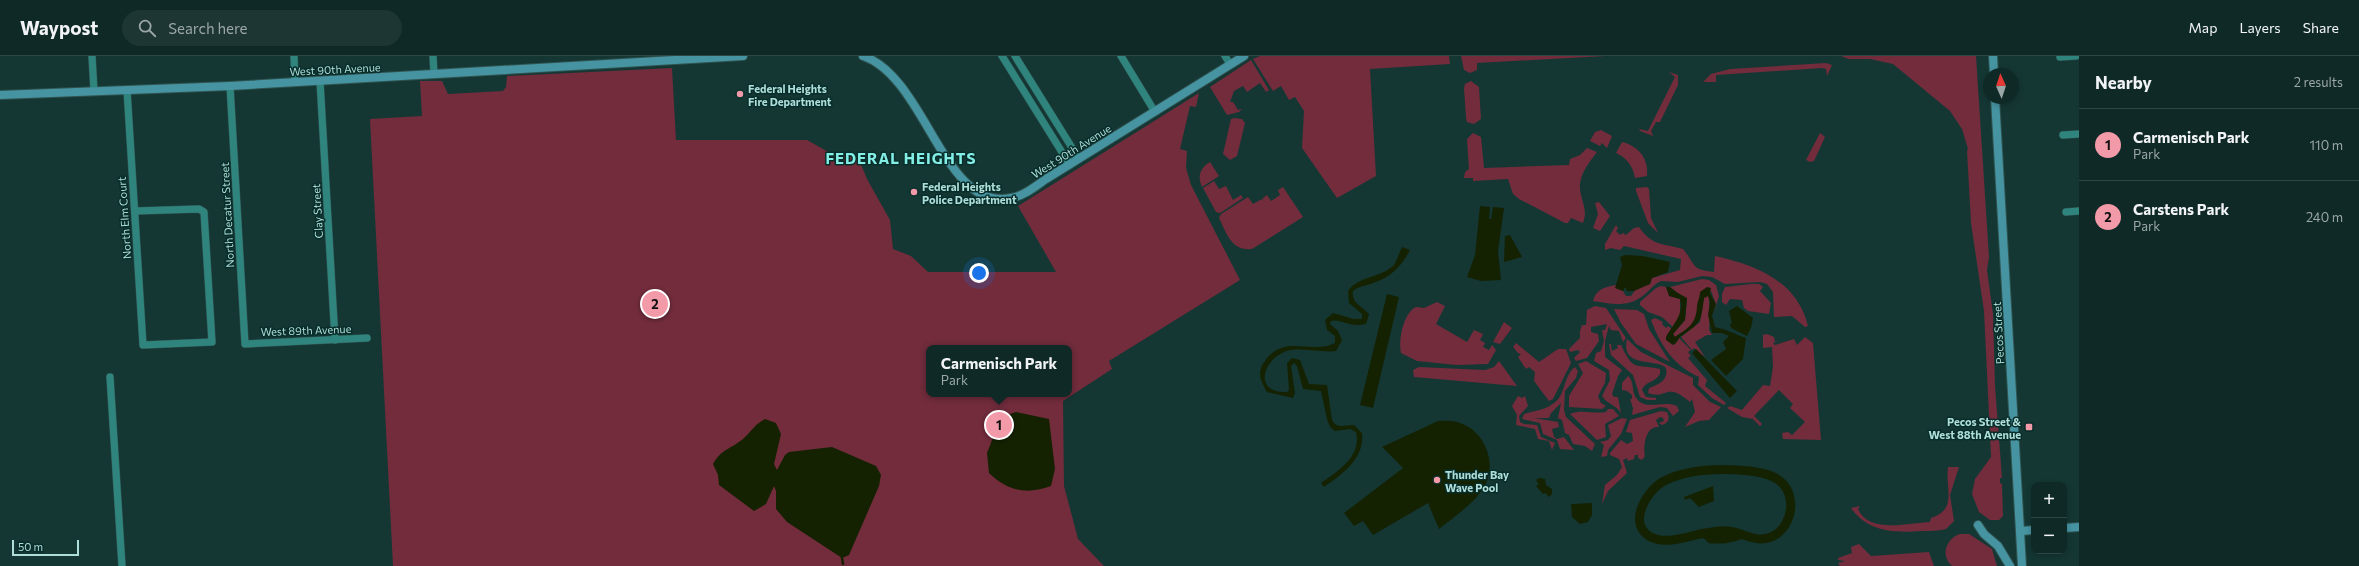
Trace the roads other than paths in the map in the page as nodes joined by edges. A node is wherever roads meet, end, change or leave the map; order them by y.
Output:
1 (92, 56) edge
2 (294, 56) edge
3 (433, 56) edge
4 (743, 56) edge
5 (863, 56) edge
6 (1002, 56) edge
7 (1015, 56) edge
8 (1121, 56) edge
9 (1225, 56) edge
10 (1244, 56) edge
11 (1993, 56) edge
12 (2076, 56) edge
13 (2060, 57) dead end
14 (642, 59) edge
15 (1230, 64) junction
16 (1994, 68) edge
17 (434, 74) junction
18 (320, 81) junction
19 (295, 82) junction
20 (230, 86) junction
21 (127, 90) junction
22 (94, 91) junction
23 (0, 94) edge
24 (1996, 104) edge
25 (1155, 112) junction
26 (2079, 134) edge
27 (2063, 135) dead end
28 (1079, 159) junction
29 (1070, 165) junction
30 (134, 211) junction
31 (2079, 211) edge
32 (2066, 212) dead end
33 (367, 338) dead end
34 (335, 340) junction
35 (245, 344) joint
36 (110, 377) dead end
37 (1978, 525) dead end
38 (2079, 527) edge
39 (2067, 528) edge
40 (2031, 530) edge
41 (2021, 531) junction
42 (122, 566) edge
43 (2010, 566) edge
44 (2022, 566) edge

1 - 22 street
2 - 19 street
3 - 17 street
4 - 14 street, West 90th Avenue
5 - 29 street, West 90th Avenue
6 - 29 street
7 - 28 street
8 - 25 street
9 - 15 street
10 - 15 street, West 90th Avenue
11 - 16 street
12 - 13 street
14 - 17 street, West 90th Avenue
15 - 25 street, West 90th Avenue
17 - 18 street, West 90th Avenue
18 - 19 street, West 90th Avenue
18 - 34 street, Clay Street
19 - 20 street, West 90th Avenue
20 - 21 street, West 90th Avenue
20 - 35 street, North Decatur Street
21 - 22 street, West 90th Avenue
21 - 30 street, North Elm Court
22 - 23 street, West 90th Avenue
24 - 41 street, Pecos Street
25 - 28 street, West 90th Avenue
26 - 27 street
28 - 29 street, West 90th Avenue
30 - 30 street, North Elm Court
31 - 32 street
33 - 34 street, West 89th Avenue
34 - 35 street, West 89th Avenue
36 - 42 street
37 - 43 street
38 - 39 street
40 - 41 street
41 - 44 street, Pecos Street

